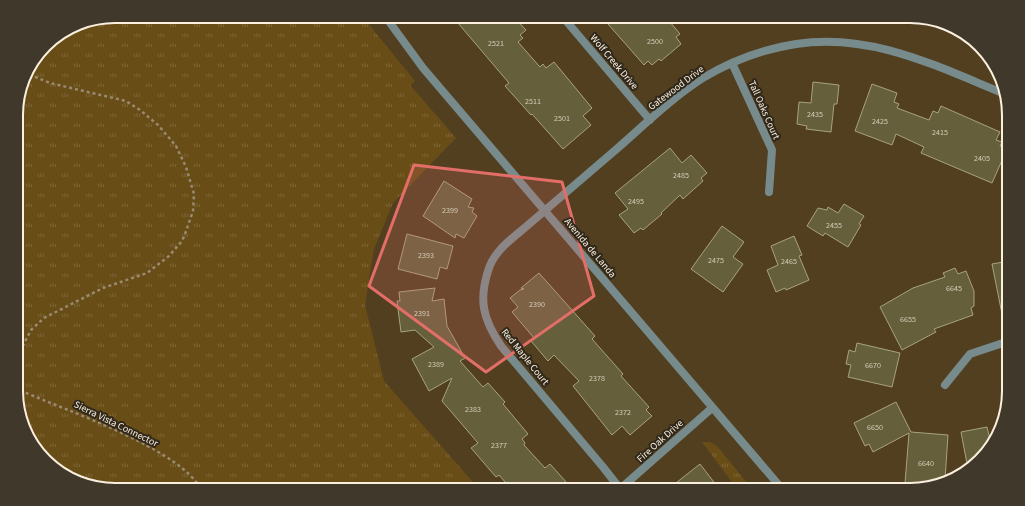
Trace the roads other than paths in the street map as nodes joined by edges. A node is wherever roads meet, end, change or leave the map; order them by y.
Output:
1 (390, 23) edge
2 (568, 23) edge
3 (732, 63) junction
4 (999, 92) edge
5 (650, 120) junction
6 (769, 192) dead end
7 (544, 210) junction
8 (1002, 343) edge
9 (946, 385) dead end
10 (712, 408) junction
11 (616, 483) edge
12 (629, 483) edge
13 (777, 483) edge

1 - 7 street, Avenida de Landa
2 - 5 street, Wolf Creek Drive
3 - 4 street, Gatewood Drive
3 - 5 street, Gatewood Drive
3 - 6 street, Tall Oaks Court
5 - 7 street, Gatewood Drive
7 - 10 street, Avenida de Landa
7 - 11 street, Red Maple Court
8 - 9 street
10 - 12 street, Fire Oak Drive
10 - 13 street, Avenida de Landa

